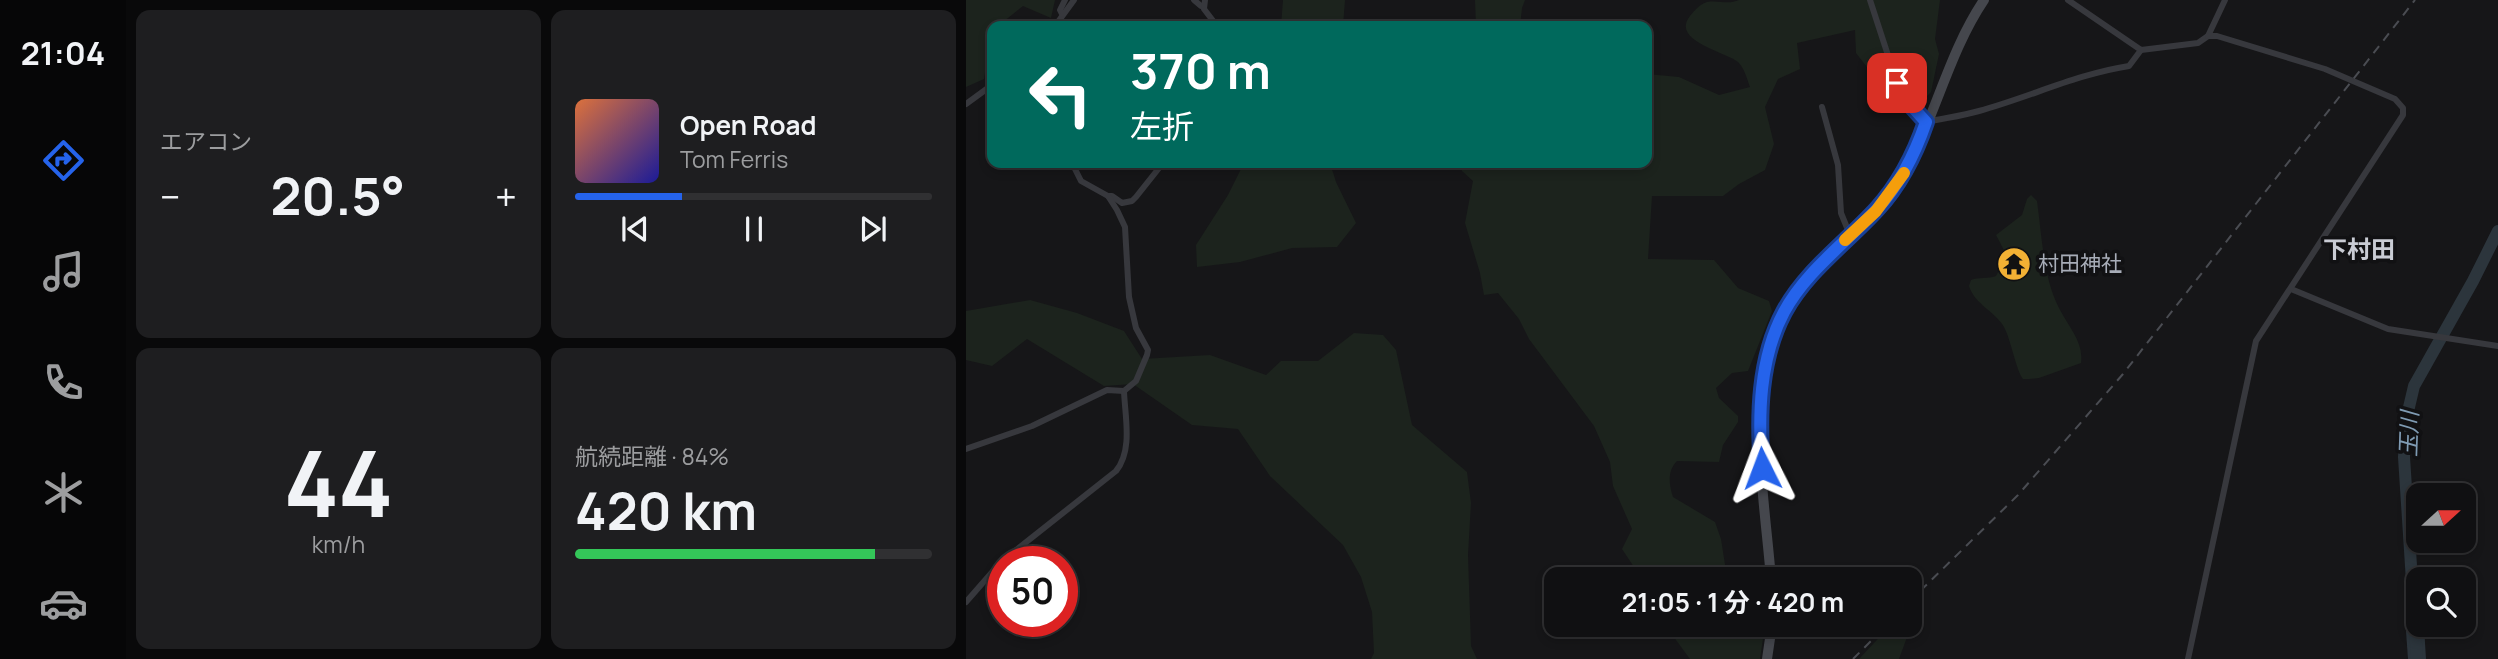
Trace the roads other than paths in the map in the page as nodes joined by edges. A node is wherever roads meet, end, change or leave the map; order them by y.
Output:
1 (1065, 0) edge
2 (1074, 0) edge
3 (1194, 0) edge
4 (1870, 0) edge
5 (1984, 0) edge
6 (2068, 0) edge
7 (2225, 0) edge
8 (1205, 3) edge
9 (1062, 14) junction
10 (1058, 21) edge
11 (1214, 21) edge
12 (2208, 36) junction
13 (2141, 50) junction
14 (987, 89) edge
15 (966, 104) edge
16 (1822, 107) dead end
17 (1926, 122) junction
18 (1074, 168) edge
19 (1159, 168) edge
20 (1108, 197) junction
21 (1850, 235) junction
22 (2291, 289) junction
23 (2498, 346) edge
24 (1124, 391) junction
25 (966, 449) edge
26 (1771, 567) edge
27 (966, 602) edge
28 (1770, 637) edge
29 (1767, 659) edge
30 (2189, 659) edge

1 - 9 street
2 - 9 street
3 - 8 street
4 - 17 street
5 - 17 main road
6 - 13 street
7 - 12 street
8 - 11 street
9 - 10 street
12 - 13 street
12 - 22 street
13 - 17 street
14 - 15 street
16 - 21 street
17 - 21 main road
18 - 20 street
19 - 20 street
20 - 24 street
21 - 26 main road
22 - 23 street
22 - 30 street
24 - 25 street
24 - 27 street
28 - 29 main road

